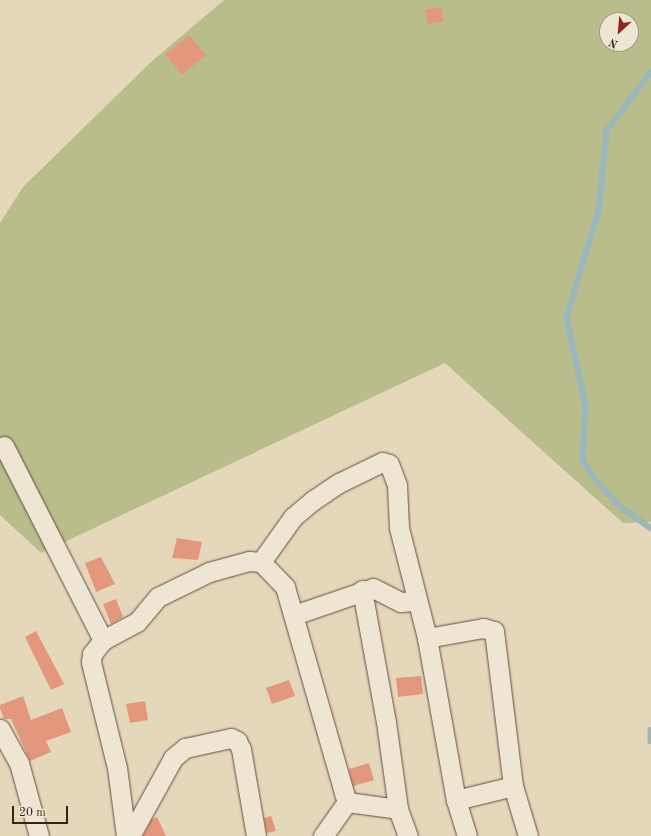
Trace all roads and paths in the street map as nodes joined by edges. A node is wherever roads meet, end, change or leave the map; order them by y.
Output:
1 (4, 446) dead end
2 (261, 562) junction
3 (362, 590) junction
4 (417, 601) junction
5 (294, 616) junction
6 (427, 638) junction
7 (103, 640) junction
8 (0, 729) edge
9 (513, 786) junction
10 (456, 800) junction
11 (347, 802) junction
12 (398, 809) junction
13 (39, 836) edge
14 (126, 836) edge
15 (130, 836) edge
16 (256, 836) edge
17 (323, 836) edge
18 (408, 836) edge
19 (467, 836) edge
20 (528, 836) edge

1 - 7 street
2 - 4 street
2 - 5 street
2 - 7 street
3 - 4 street
3 - 5 street
3 - 12 street
4 - 6 street
5 - 11 street
6 - 9 street
6 - 10 street
7 - 14 street
8 - 13 street
9 - 10 street
9 - 20 street
10 - 19 street
11 - 12 street
11 - 17 street
12 - 18 street
15 - 16 street

